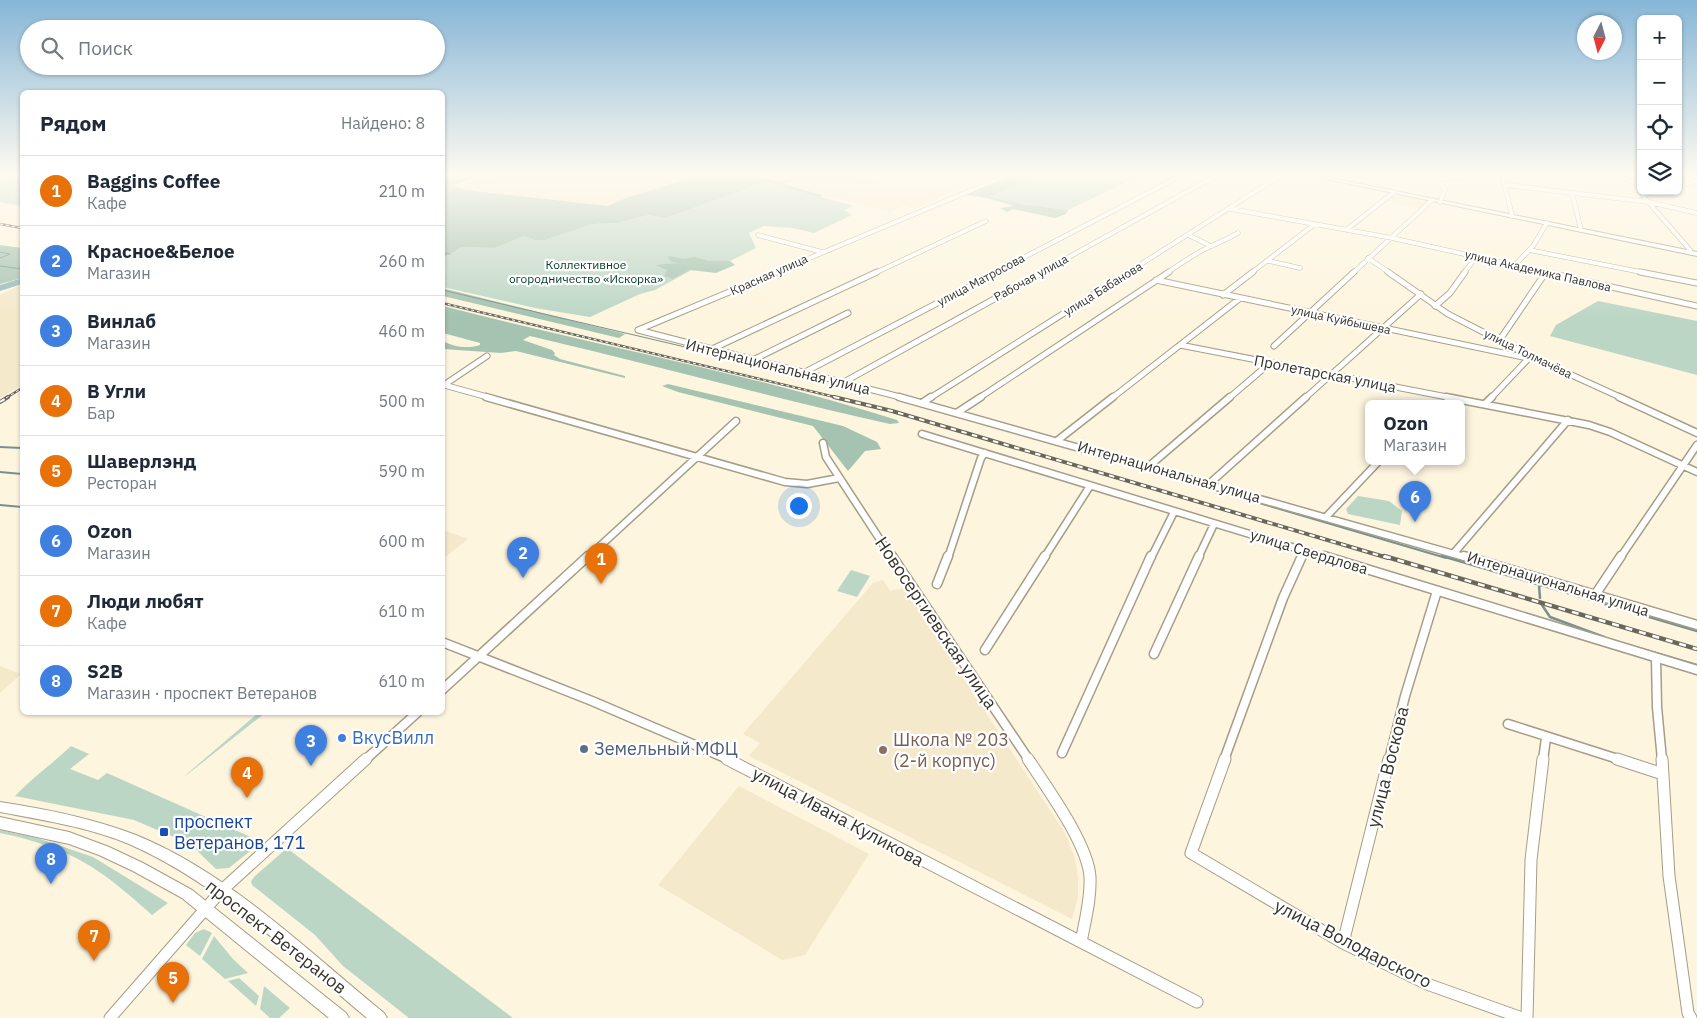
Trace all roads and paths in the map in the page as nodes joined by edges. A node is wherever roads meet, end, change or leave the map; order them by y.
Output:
1 (896, 222) edge
2 (985, 222) edge
3 (1093, 222) edge
4 (1133, 222) edge
5 (1210, 222) edge
6 (1301, 222) edge
7 (1357, 222) edge
8 (1409, 222) edge
9 (1540, 222) edge
10 (1579, 222) edge
11 (1664, 222) edge
12 (1547, 223) junction
13 (1315, 224) junction
14 (1346, 230) junction
15 (1581, 230) junction
16 (1238, 233) dead end
17 (758, 235) dead end
18 (1188, 235) junction
19 (1392, 238) junction
20 (1210, 246) junction
21 (1697, 248) edge
22 (1529, 250) junction
23 (1689, 251) junction
24 (822, 252) junction
25 (1697, 254) edge
26 (1476, 257) junction
27 (1368, 258) junction
28 (1269, 261) junction
29 (1514, 265) junction
30 (1300, 268) dead end
31 (1546, 272) junction
32 (1156, 280) junction
33 (1697, 283) edge
34 (1421, 294) junction
35 (1223, 295) junction
36 (1239, 299) junction
37 (1435, 306) junction
38 (1697, 306) edge
39 (848, 313) dead end
40 (1308, 313) junction
41 (1384, 329) junction
42 (638, 330) joint
43 (1499, 341) junction
44 (1180, 345) junction
45 (1274, 346) dead end
46 (710, 350) junction
47 (487, 356) dead end
48 (1529, 357) junction
49 (753, 360) junction
50 (1270, 363) junction
51 (805, 372) junction
52 (1332, 375) junction
53 (844, 382) junction
54 (445, 384) edge
55 (445, 385) edge
56 (1442, 397) junction
57 (1438, 400) edge
58 (1460, 400) edge
59 (1465, 401) edge
60 (922, 402) junction
61 (1485, 404) junction
62 (958, 412) junction
63 (1568, 420) junction
64 (736, 421) dead end
65 (1697, 433) edge
66 (922, 434) dead end
67 (1058, 440) junction
68 (823, 443) dead end
69 (1697, 444) edge
70 (985, 453) junction
71 (698, 456) junction
72 (1375, 465) edge
73 (1684, 466) junction
74 (1148, 467) junction
75 (1697, 472) edge
76 (839, 478) junction
77 (1209, 484) junction
78 (1090, 486) junction
79 (1174, 512) junction
80 (1326, 517) junction
81 (1214, 524) junction
82 (1304, 551) junction
83 (1454, 553) junction
84 (937, 584) dead end
85 (1437, 591) junction
86 (1595, 595) junction
87 (1697, 625) edge
88 (445, 643) edge
89 (985, 650) dead end
90 (1154, 654) dead end
91 (479, 656) junction
92 (1656, 658) junction
93 (1697, 670) edge
94 (445, 687) edge
95 (415, 715) edge
96 (1508, 724) dead end
97 (1546, 738) junction
98 (1062, 753) dead end
99 (1663, 774) junction
100 (0, 807) edge
101 (0, 823) edge
102 (221, 891) junction
103 (205, 907) junction
104 (1080, 942) junction
105 (1343, 944) junction
106 (1196, 1002) dead end
107 (110, 1018) edge
108 (341, 1018) edge
109 (379, 1018) edge
110 (1522, 1018) edge
111 (1527, 1018) edge
112 (1691, 1018) edge

1 - 24 street, Красная улица
2 - 46 street
3 - 51 street, улица Матросова
4 - 53 street, Рабочая улица
5 - 18 street, улица Бабанова
6 - 13 street, улица Академика Павлова
7 - 14 street
8 - 19 street
9 - 12 main road
10 - 15 street
11 - 23 street
12 - 15 main road
12 - 22 street
13 - 14 street, улица Академика Павлова
13 - 28 street
14 - 19 street, улица Академика Павлова
15 - 23 main road
16 - 20 street
17 - 24 street
18 - 20 street
18 - 60 street, улица Бабанова
19 - 26 street, улица Академика Павлова
19 - 27 street
20 - 32 street
21 - 23 street
22 - 29 street
22 - 33 street
23 - 25 main road
24 - 42 street, Красная улица
26 - 29 street, улица Академика Павлова
26 - 37 street
27 - 34 street, улица Толмачёва
27 - 40 street
28 - 30 street
28 - 35 street
29 - 31 street, улица Академика Павлова
31 - 38 street, улица Академика Павлова
31 - 43 street
32 - 35 street, улица Куйбышева
32 - 62 street
34 - 37 street, улица Толмачёва
34 - 41 street
35 - 36 street, улица Куйбышева
36 - 40 street, улица Куйбышева
36 - 44 street
37 - 43 street, улица Толмачёва
39 - 49 street
40 - 41 street, улица Куйбышева
40 - 45 street
41 - 48 street, улица Куйбышева
41 - 52 street
42 - 46 street, Интернациональная улица
43 - 48 street, улица Толмачёва
44 - 50 street, Пролетарская улица
44 - 67 street
46 - 49 street, Интернациональная улица
47 - 54 street
48 - 61 street
48 - 65 street, улица Толмачёва
49 - 51 street, Интернациональная улица
50 - 52 street, Пролетарская улица
50 - 74 street
51 - 53 street, Интернациональная улица
52 - 56 street, Пролетарская улица
52 - 77 street
53 - 60 street, Интернациональная улица
55 - 71 street
56 - 57 street
56 - 58 street, Пролетарская улица
59 - 61 street, Пролетарская улица
60 - 62 street, Интернациональная улица
61 - 63 street, Пролетарская улица
62 - 67 street, Интернациональная улица
63 - 73 street, Пролетарская улица
63 - 83 street
64 - 71 street
66 - 70 street, улица Свердлова
67 - 74 street, Интернациональная улица
68 - 76 street, Новосергиевская улица
69 - 73 street
70 - 78 street, улица Свердлова
70 - 84 street
71 - 76 street
71 - 91 street
72 - 80 street
73 - 75 street, Пролетарская улица
73 - 86 street
74 - 77 street, Интернациональная улица
76 - 104 street, Новосергиевская улица
77 - 80 street, Интернациональная улица
78 - 79 street, улица Свердлова
78 - 89 street
79 - 81 street, улица Свердлова
79 - 98 street
80 - 83 street, Интернациональная улица
81 - 82 street, улица Свердлова
81 - 90 street
82 - 85 street, улица Свердлова
82 - 105 street, улица Володарского
83 - 86 street, Интернациональная улица
85 - 92 street, улица Свердлова
85 - 105 street, улица Воскова
86 - 87 street, Интернациональная улица
88 - 91 street, улица Ивана Куликова
91 - 94 street
91 - 104 street, улица Ивана Куликова
92 - 93 street, улица Свердлова
92 - 99 street
95 - 102 street
96 - 97 street
97 - 99 street
97 - 111 street
99 - 112 street
100 - 102 main road, проспект Ветеранов
101 - 103 main road, проспект Ветеранов
102 - 103 street
102 - 109 main road, проспект Ветеранов
103 - 107 street
103 - 108 main road, проспект Ветеранов
104 - 106 street, улица Ивана Куликова
105 - 110 street, улица Володарского

